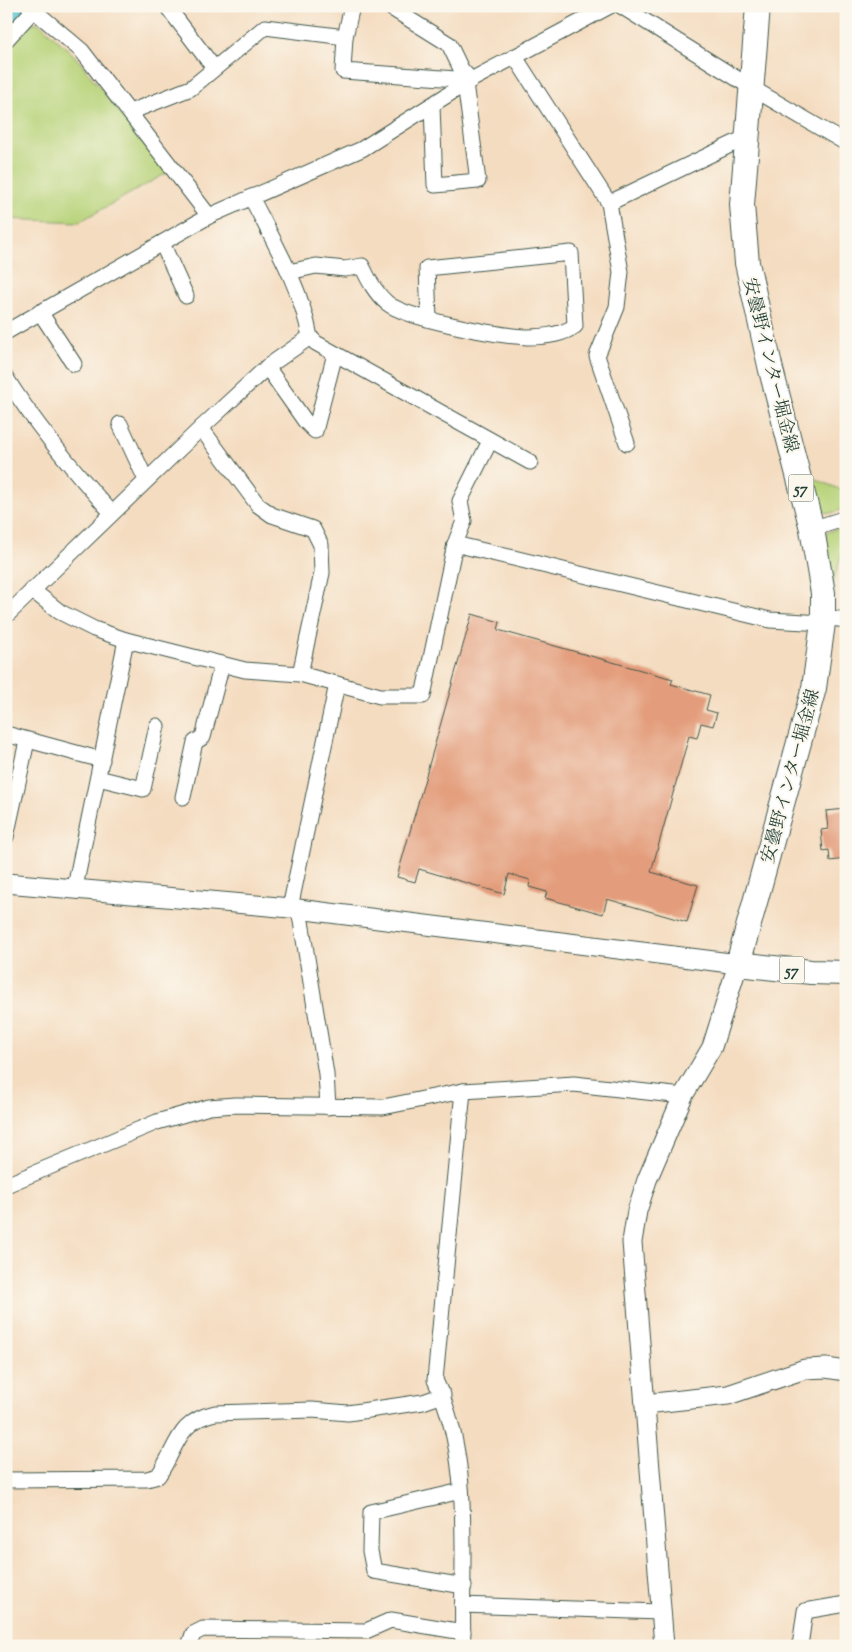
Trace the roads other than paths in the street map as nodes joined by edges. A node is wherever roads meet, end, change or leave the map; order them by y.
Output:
1 (172, 6) edge
2 (352, 6) edge
3 (388, 6) edge
4 (610, 6) edge
5 (621, 6) edge
6 (758, 6) edge
7 (33, 7) edge
8 (345, 37) junction
9 (6, 40) edge
10 (515, 57) junction
11 (214, 68) junction
12 (468, 81) junction
13 (752, 88) junction
14 (432, 106) junction
15 (130, 112) junction
16 (747, 138) junction
17 (846, 143) edge
18 (251, 197) junction
19 (609, 203) junction
20 (210, 216) junction
21 (162, 243) junction
22 (289, 272) junction
23 (186, 296) dead end
24 (40, 312) junction
25 (429, 319) junction
26 (6, 332) edge
27 (310, 337) junction
28 (335, 354) junction
29 (74, 364) dead end
30 (267, 367) junction
31 (6, 378) edge
32 (120, 424) dead end
33 (201, 428) junction
34 (490, 441) junction
35 (627, 443) dead end
36 (530, 462) dead end
37 (146, 480) junction
38 (112, 513) junction
39 (846, 518) edge
40 (812, 529) junction
41 (455, 544) junction
42 (32, 590) junction
43 (6, 616) edge
44 (830, 620) edge
45 (126, 640) junction
46 (222, 664) junction
47 (300, 674) junction
48 (337, 684) junction
49 (157, 726) dead end
50 (6, 734) edge
51 (26, 741) junction
52 (102, 760) junction
53 (98, 778) junction
54 (183, 797) dead end
55 (6, 837) edge
56 (6, 883) edge
57 (75, 887) junction
58 (295, 908) junction
59 (738, 964) junction
60 (846, 974) edge
61 (464, 1090) junction
62 (683, 1096) junction
63 (328, 1107) junction
64 (6, 1185) edge
65 (846, 1371) edge
66 (443, 1395) junction
67 (645, 1404) junction
68 (6, 1480) edge
69 (461, 1491) junction
70 (464, 1586) junction
71 (846, 1604) edge
72 (462, 1605) junction
73 (660, 1612) junction
74 (463, 1639) edge
75 (188, 1646) edge
76 (664, 1646) edge
77 (800, 1646) edge

1 - 11 street
2 - 8 street
3 - 12 street
4 - 10 street
5 - 13 street
6 - 13 main road, 安曇野インター堀金線 / 57
7 - 9 street
7 - 15 street
8 - 11 street
8 - 12 street
10 - 12 street
10 - 19 street
11 - 15 street
12 - 14 street
12 - 14 street
13 - 16 main road, 安曇野インター堀金線 / 57
13 - 17 street
14 - 18 street
15 - 20 street
16 - 19 street
16 - 40 main road, 安曇野インター堀金線 / 57
18 - 20 street
18 - 22 street
19 - 35 street
20 - 21 street
21 - 23 street
21 - 24 street
22 - 25 street
22 - 27 street
24 - 26 street
24 - 29 street
25 - 25 street
27 - 28 street
27 - 30 street
28 - 30 street
28 - 34 street
30 - 33 street
31 - 38 street
32 - 37 street
33 - 37 street
33 - 47 street
34 - 36 street
34 - 41 street
37 - 38 street
38 - 42 street
39 - 40 street
40 - 44 main road, 安曇野インター堀金線 / 57
41 - 44 street
41 - 48 street
42 - 43 street
42 - 45 street
44 - 59 main road, 安曇野インター堀金線 / 57
45 - 46 street
45 - 52 street
46 - 47 street
46 - 54 street
47 - 48 street
48 - 58 street
49 - 53 street
50 - 51 street
51 - 52 street
51 - 55 street
52 - 53 street
53 - 57 street
56 - 57 street
57 - 58 street
58 - 59 street
58 - 63 street
59 - 60 main road, 57
59 - 62 street
61 - 62 street
61 - 63 street
61 - 66 street
62 - 67 street
63 - 64 street
65 - 67 street
66 - 68 street
66 - 69 street
67 - 73 street
69 - 70 street
69 - 70 street
70 - 72 street
71 - 77 street
72 - 73 street
72 - 74 street
73 - 76 street
74 - 75 street

